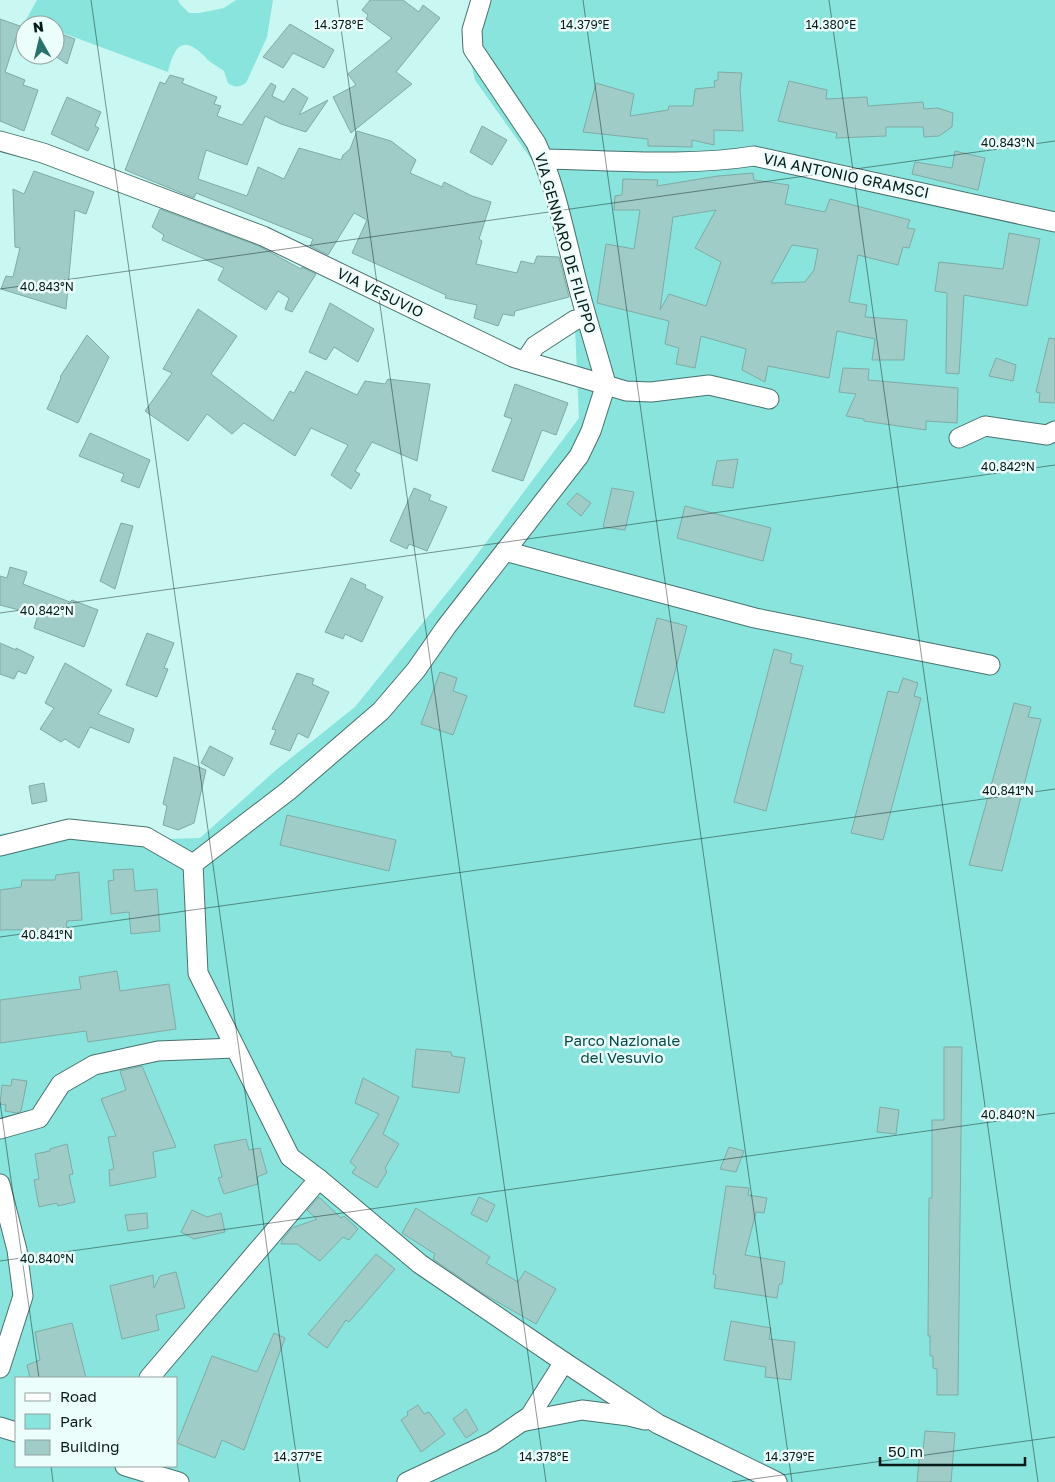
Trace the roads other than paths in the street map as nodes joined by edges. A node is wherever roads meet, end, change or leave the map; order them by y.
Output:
1 (481, 0) edge
2 (0, 141) edge
3 (544, 159) junction
4 (1055, 222) edge
5 (586, 318) junction
6 (525, 361) junction
7 (606, 384) junction
8 (769, 399) dead end
9 (1055, 431) edge
10 (959, 438) dead end
11 (505, 551) junction
12 (990, 664) dead end
13 (0, 846) edge
14 (193, 864) junction
15 (235, 1048) junction
16 (0, 1129) edge
17 (319, 1179) junction
18 (0, 1184) edge
19 (564, 1362) junction
20 (0, 1368) edge
21 (150, 1377) edge
22 (521, 1422) junction
23 (658, 1424) junction
24 (0, 1428) edge
25 (15, 1432) edge
26 (129, 1467) edge
27 (179, 1482) edge
28 (406, 1482) edge
29 (776, 1482) edge

1 - 3 street, VIA GENNARO DE FILIPPO
2 - 6 street, VIA VESUVIO
3 - 4 street, VIA ANTONIO GRAMSCI
3 - 5 street, VIA GENNARO DE FILIPPO
5 - 6 street
5 - 7 street, VIA GENNARO DE FILIPPO
6 - 7 street, VIA VESUVIO
7 - 8 street, VIA VESUVIO
7 - 11 street
9 - 10 street
11 - 12 street
11 - 14 street
13 - 14 street
14 - 15 street
15 - 16 street
15 - 17 street
17 - 19 street
17 - 21 street
18 - 20 street
19 - 22 street
19 - 23 street
22 - 23 street
22 - 28 street
23 - 29 street
24 - 25 street
26 - 27 street

